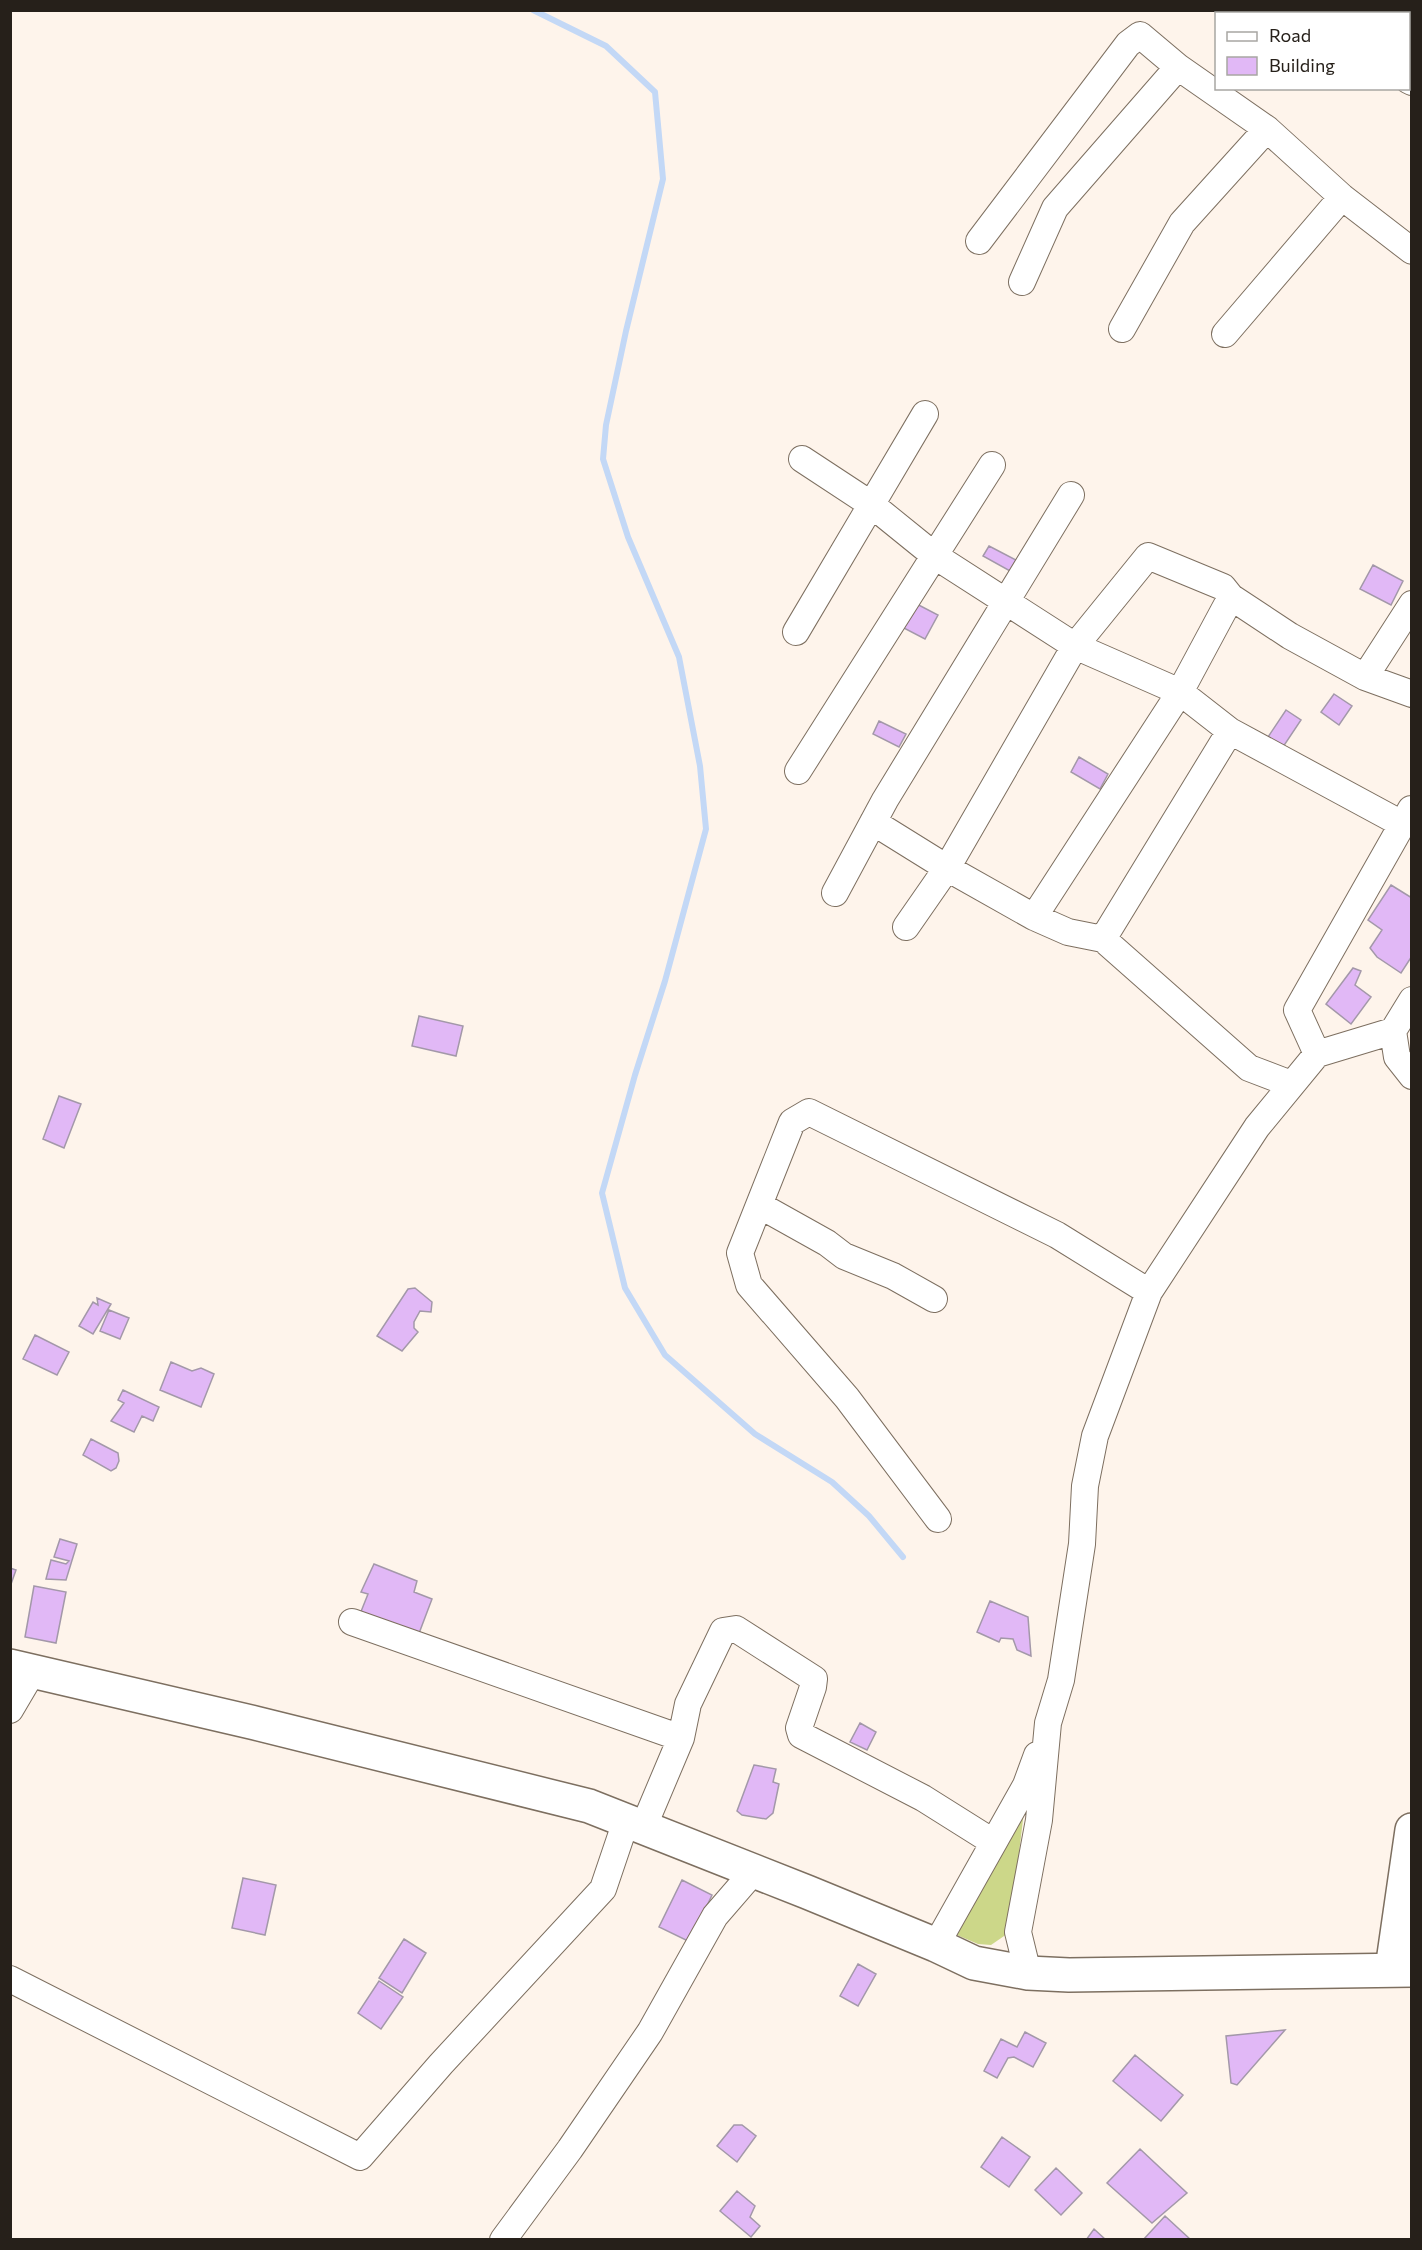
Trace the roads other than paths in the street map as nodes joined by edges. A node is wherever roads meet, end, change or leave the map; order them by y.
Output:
1 (1178, 67) junction
2 (1267, 129) junction
3 (1342, 197) junction
4 (979, 241) dead end
5 (1412, 251) edge
6 (1022, 282) dead end
7 (1122, 329) dead end
8 (1225, 334) dead end
9 (925, 414) dead end
10 (802, 459) dead end
11 (992, 465) dead end
12 (1071, 495) dead end
13 (872, 506) junction
14 (935, 556) junction
15 (1231, 597) junction
16 (1007, 602) junction
17 (1412, 604) edge
18 (796, 632) dead end
19 (1075, 646) junction
20 (1365, 676) junction
21 (1179, 692) junction
22 (1412, 694) edge
23 (1230, 730) junction
24 (798, 771) dead end
25 (1407, 817) edge
26 (873, 822) junction
27 (947, 868) junction
28 (835, 893) dead end
29 (1034, 917) junction
30 (906, 927) dead end
31 (1103, 939) junction
32 (1412, 1000) edge
33 (1393, 1031) junction
34 (1317, 1054) junction
35 (1412, 1076) edge
36 (1291, 1084) junction
37 (759, 1205) junction
38 (1149, 1292) junction
39 (934, 1299) dead end
40 (938, 1519) dead end
41 (352, 1622) dead end
42 (22, 1669) edge
43 (10, 1710) edge
44 (1048, 1723) junction
45 (681, 1738) junction
46 (635, 1824) junction
47 (1412, 1830) edge
48 (993, 1842) junction
49 (754, 1871) junction
50 (936, 1945) junction
51 (1402, 1970) edge
52 (1028, 1973) junction
53 (10, 1979) edge
54 (503, 2240) edge

1 - 2 street
1 - 4 street
1 - 6 street
2 - 3 street
2 - 7 street
3 - 5 street
3 - 8 street
9 - 13 street
10 - 13 street
11 - 14 street
12 - 16 street
13 - 14 street
13 - 18 street
14 - 16 street
14 - 24 street
15 - 19 street
15 - 20 street
15 - 21 street
16 - 19 street
16 - 26 street
17 - 20 street
19 - 21 street
19 - 27 street
20 - 22 street
21 - 23 street
21 - 29 street
23 - 25 street
23 - 31 street
25 - 34 street
26 - 27 street
26 - 28 street
27 - 29 street
27 - 30 street
29 - 31 street
31 - 36 street
32 - 33 street
33 - 34 street
33 - 35 street
34 - 36 street
36 - 38 street
37 - 38 street
37 - 39 street
37 - 40 street
38 - 44 street
41 - 45 street
42 - 43 street
42 - 46 main road
44 - 48 street
44 - 52 street
45 - 46 street
45 - 48 street
46 - 49 main road
46 - 53 street
47 - 51 main road
48 - 50 street
49 - 50 main road
49 - 54 street
50 - 52 main road
51 - 52 main road

